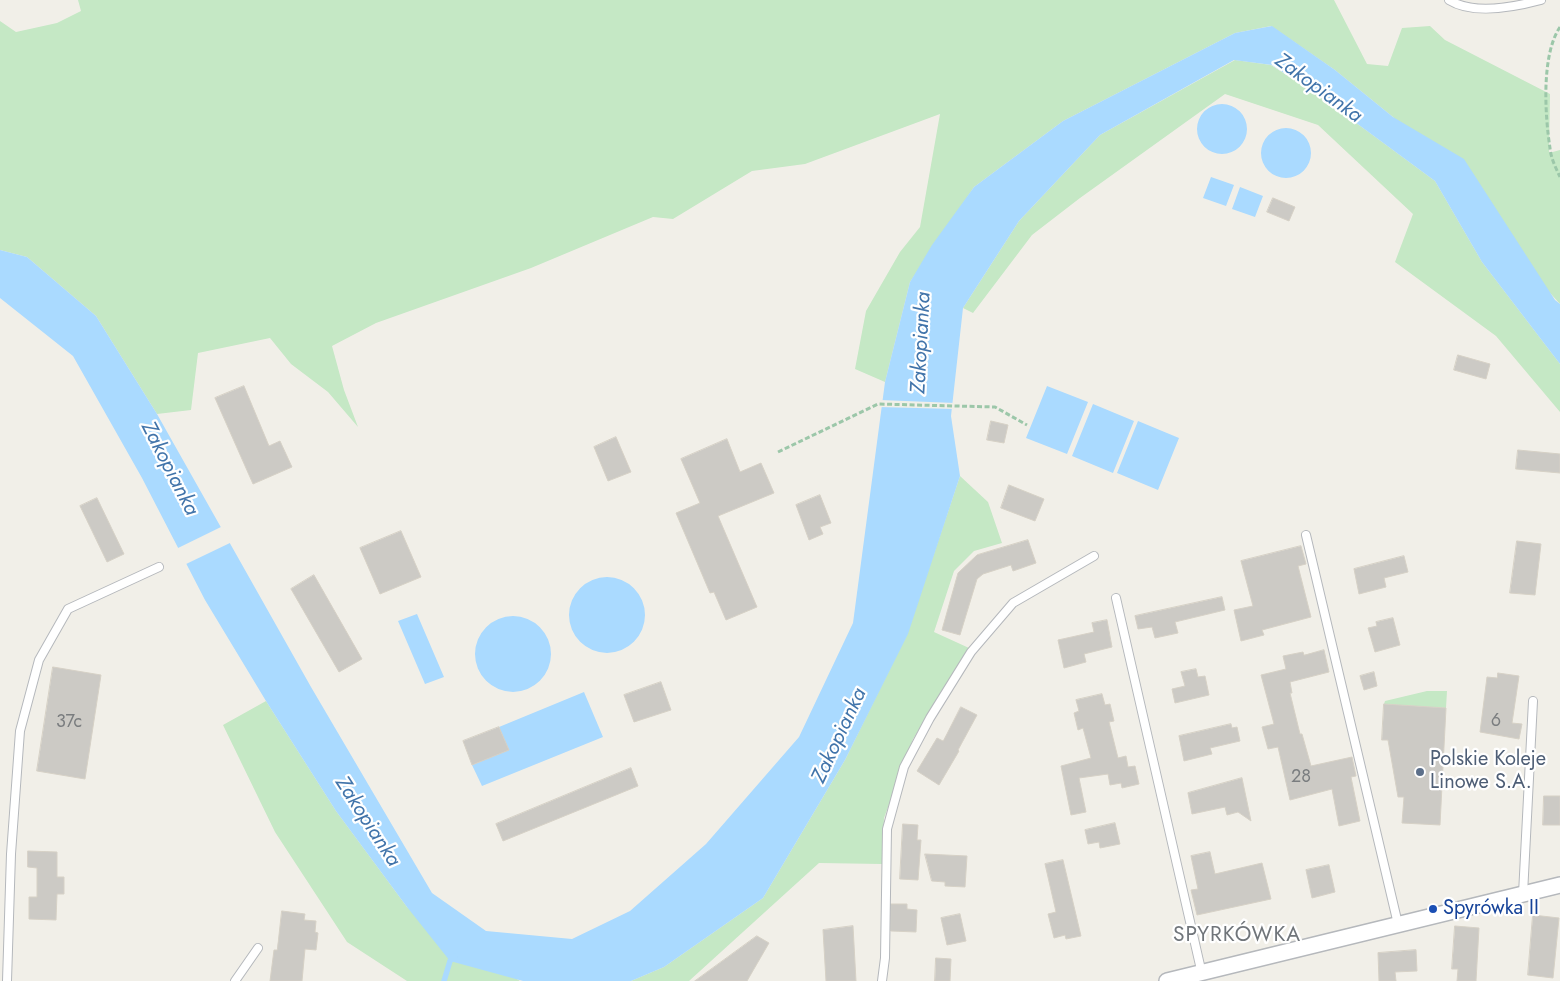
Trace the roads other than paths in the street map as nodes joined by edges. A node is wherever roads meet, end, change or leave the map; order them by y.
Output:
1 (1449, 0) edge
2 (1541, 0) edge
3 (1306, 535) dead end
4 (1094, 556) dead end
5 (159, 567) dead end
6 (1116, 598) dead end
7 (1533, 701) dead end
8 (1560, 885) edge
9 (1523, 894) junction
10 (1398, 924) junction
11 (258, 948) dead end
12 (1202, 974) junction
13 (7, 981) edge
14 (235, 981) edge
15 (882, 981) edge
16 (1167, 981) edge

1 - 2 lane
3 - 10 lane
4 - 15 lane
5 - 13 lane
6 - 12 lane
7 - 9 lane
8 - 9 street
9 - 10 street
10 - 12 street
11 - 14 lane
12 - 16 street

